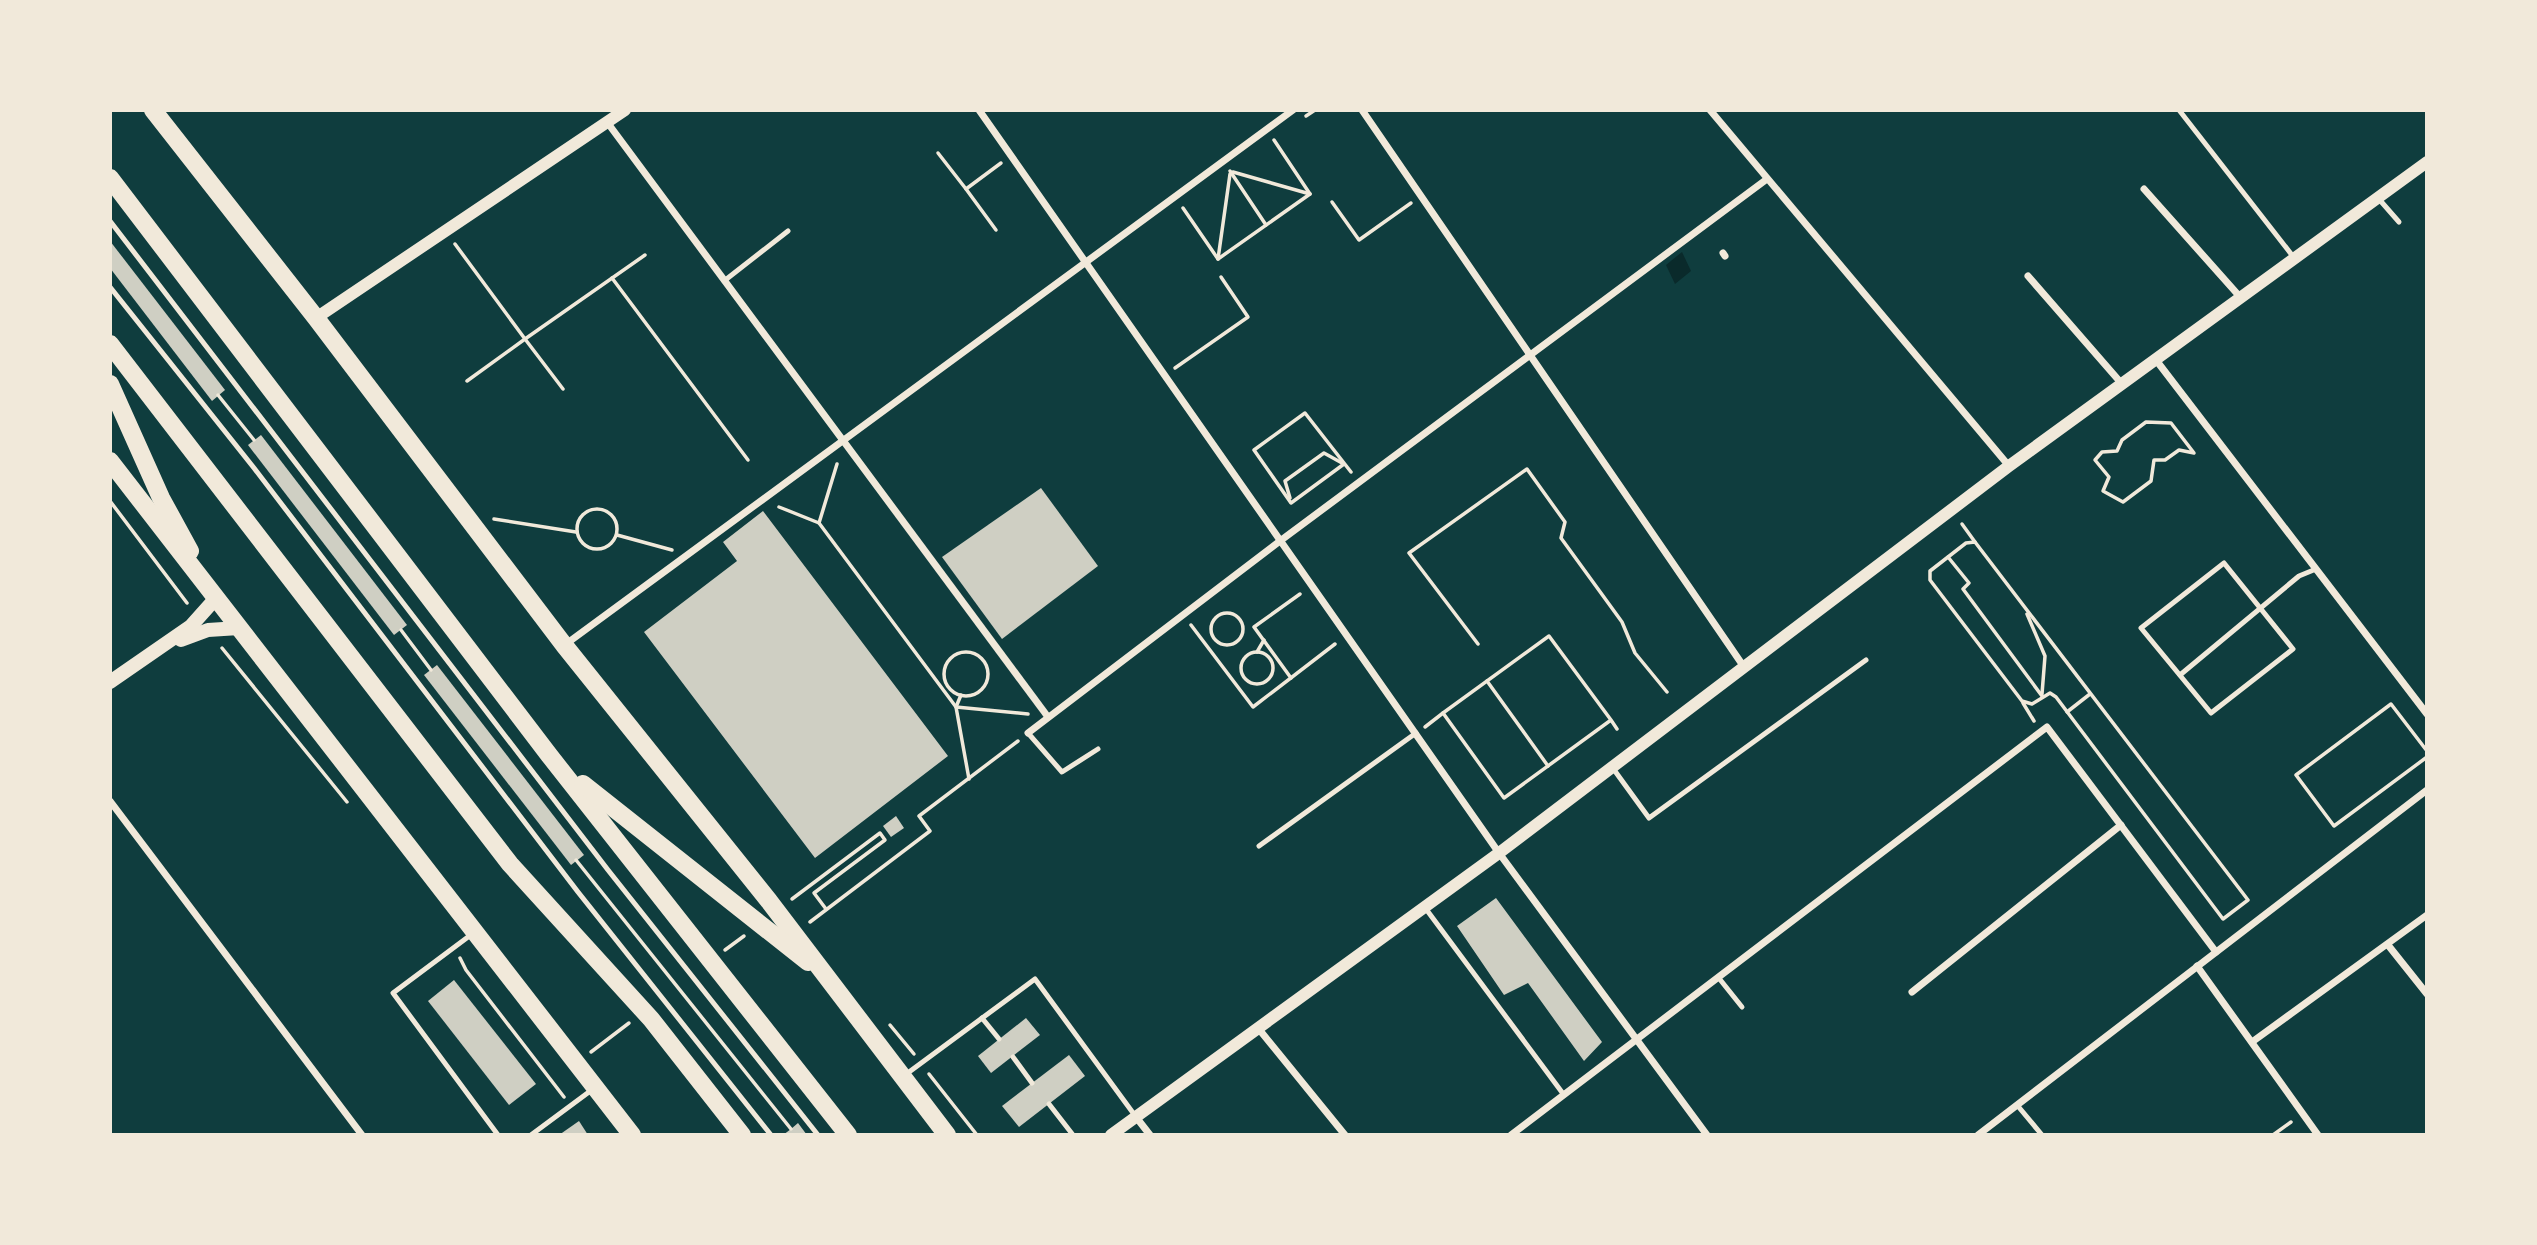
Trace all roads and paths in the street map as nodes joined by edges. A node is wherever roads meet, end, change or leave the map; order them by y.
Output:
1 (153, 110) edge
2 (625, 110) edge
3 (979, 110) edge
4 (1293, 110) edge
5 (1363, 110) edge
6 (1710, 110) edge
7 (2179, 110) edge
8 (607, 122) junction
9 (1274, 140) dead end
10 (938, 153) dead end
11 (1011, 156) junction
12 (2427, 162) edge
13 (1231, 172) junction
14 (110, 178) edge
15 (1767, 178) junction
16 (966, 189) junction
17 (2144, 190) dead end
18 (1310, 194) junction
19 (1421, 196) junction
20 (2378, 198) junction
21 (1332, 202) dead end
22 (1183, 208) dead end
23 (110, 221) edge
24 (2399, 222) dead end
25 (1266, 225) junction
26 (1704, 226) junction
27 (996, 230) dead end
28 (445, 231) junction
29 (788, 231) dead end
30 (1710, 234) dead end
31 (645, 256) dead end
32 (1218, 259) junction
33 (2295, 259) junction
34 (1085, 262) junction
35 (2028, 276) dead end
36 (1221, 277) dead end
37 (612, 278) junction
38 (724, 281) junction
39 (110, 287) edge
40 (2241, 298) junction
41 (316, 318) junction
42 (526, 339) junction
43 (110, 344) edge
44 (1530, 355) junction
45 (2155, 360) junction
46 (1165, 375) junction
47 (467, 381) dead end
48 (110, 384) edge
49 (2122, 384) junction
50 (563, 389) dead end
51 (218, 396) dead end
52 (254, 440) dead end
53 (842, 441) junction
54 (748, 460) dead end
55 (110, 461) edge
56 (1344, 464) junction
57 (2009, 466) junction
58 (762, 500) junction
59 (110, 501) edge
60 (2123, 502) joint
61 (1291, 503) junction
62 (494, 519) dead end
63 (819, 523) junction
64 (1962, 524) dead end
65 (576, 532) junction
66 (617, 535) junction
67 (1280, 541) junction
68 (1975, 542) junction
69 (688, 554) junction
70 (1948, 557) junction
71 (2316, 569) junction
72 (1294, 585) dead end
73 (1300, 594) junction
74 (216, 598) junction
75 (1308, 603) dead end
76 (2024, 607) junction
77 (2260, 609) junction
78 (1189, 621) dead end
79 (204, 624) junction
80 (1242, 624) junction
81 (1254, 627) junction
82 (239, 628) junction
83 (401, 629) dead end
84 (1330, 632) dead end
85 (1264, 640) junction
86 (1478, 644) dead end
87 (564, 645) junction
88 (1257, 652) junction
89 (1866, 660) dead end
90 (1744, 667) junction
91 (431, 670) dead end
92 (2180, 675) junction
93 (1291, 678) junction
94 (1487, 681) junction
95 (110, 682) edge
96 (1667, 692) dead end
97 (2090, 694) junction
98 (961, 695) junction
99 (2042, 696) junction
100 (2022, 701) junction
101 (956, 707) junction
102 (2067, 712) junction
103 (1443, 713) junction
104 (2427, 714) edge
105 (1048, 717) junction
106 (1611, 720) junction
107 (1617, 729) dead end
108 (2044, 729) junction
109 (1028, 733) junction
110 (1416, 733) junction
111 (1098, 749) dead end
112 (2427, 751) edge
113 (549, 755) junction
114 (2427, 757) edge
115 (1548, 766) junction
116 (1612, 767) junction
117 (969, 779) junction
118 (2427, 790) edge
119 (110, 801) edge
120 (351, 807) dead end
121 (2121, 825) junction
122 (1259, 846) dead end
123 (1499, 853) junction
124 (576, 860) dead end
125 (814, 893) dead end
126 (1424, 907) junction
127 (826, 909) junction
128 (2427, 915) edge
129 (475, 933) junction
130 (794, 934) junction
131 (2388, 945) junction
132 (455, 947) junction
133 (2216, 952) junction
134 (2197, 966) junction
135 (1718, 977) junction
136 (829, 980) junction
137 (1912, 992) dead end
138 (2427, 995) edge
139 (1742, 1007) dead end
140 (982, 1017) junction
141 (1258, 1028) junction
142 (999, 1039) dead end
143 (1636, 1040) junction
144 (2252, 1042) junction
145 (1013, 1057) dead end
146 (902, 1076) junction
147 (1032, 1083) dead end
148 (595, 1088) junction
149 (1564, 1095) junction
150 (573, 1104) junction
151 (1049, 1104) dead end
152 (2017, 1105) junction
153 (1136, 1117) junction
154 (2298, 1128) dead end
155 (791, 1129) dead end
156 (362, 1135) edge
157 (498, 1135) edge
158 (531, 1135) edge
159 (632, 1135) edge
160 (742, 1135) edge
161 (771, 1135) edge
162 (818, 1135) edge
163 (848, 1135) edge
164 (947, 1135) edge
165 (1073, 1135) edge
166 (1111, 1135) edge
167 (1150, 1135) edge
168 (1345, 1135) edge
169 (1511, 1135) edge
170 (1707, 1135) edge
171 (1978, 1135) edge
172 (2042, 1135) edge
173 (2273, 1135) edge
174 (2318, 1135) edge

1 - 41 highway
2 - 8 street
3 - 11 street
4 - 34 street
5 - 19 street
6 - 15 street
7 - 33 lane
8 - 28 street
8 - 38 street
9 - 18 path
10 - 16 path
11 - 16 path
11 - 34 street
12 - 20 street
13 - 18 path
13 - 25 path
13 - 32 path
14 - 113 highway
15 - 26 street
15 - 57 street
16 - 27 path
17 - 40 street
18 - 25 path
19 - 21 path
19 - 44 street
20 - 24 lane
20 - 33 street
22 - 32 path
23 - 162 lane
25 - 32 path
26 - 30 street
26 - 44 street
28 - 41 street
28 - 42 path
29 - 38 lane
31 - 37 path
33 - 40 street
34 - 46 street
34 - 53 street
35 - 49 street
36 - 46 path
37 - 42 path
37 - 54 path
38 - 53 street
39 - 161 lane
40 - 45 street
41 - 87 highway
42 - 47 path
42 - 50 path
43 - 160 highway
44 - 67 street
44 - 90 street
45 - 49 street
45 - 71 street
46 - 67 street
48 - 74 highway
49 - 57 street
51 - 52 path
53 - 58 street
53 - 63 path
53 - 105 street
55 - 74 highway
56 - 61 path
56 - 61 path
56 - 61 path
57 - 90 street
58 - 63 path
58 - 69 street
59 - 79 path
60 - 60 path
62 - 65 path
63 - 101 path
64 - 68 path
65 - 66 path
65 - 66 path
66 - 69 path
67 - 105 street
67 - 110 street
68 - 70 path
68 - 76 path
69 - 87 street
70 - 99 path
70 - 100 path
71 - 77 lane
71 - 104 street
72 - 73 path
73 - 75 path
73 - 81 path
74 - 79 main road
74 - 82 highway
76 - 97 path
76 - 99 path
77 - 92 lane
77 - 92 lane
77 - 92 lane
78 - 93 path
79 - 82 main road
79 - 95 main road
79 - 120 path
80 - 80 path
80 - 81 path
81 - 85 path
82 - 129 highway
83 - 91 path
84 - 93 path
85 - 88 path
85 - 93 path
86 - 96 path
87 - 130 highway
88 - 88 path
89 - 116 lane
90 - 116 street
94 - 103 path
94 - 106 path
94 - 115 path
97 - 102 path
97 - 102 path
98 - 98 path
98 - 101 path
99 - 100 path
99 - 102 path
100 - 108 path
101 - 105 path
101 - 117 path
103 - 110 path
103 - 115 path
105 - 109 street
106 - 107 path
106 - 115 path
108 - 121 street
108 - 135 street
109 - 111 lane
109 - 117 path
110 - 122 lane
110 - 123 street
112 - 114 path
113 - 136 highway
113 - 163 highway
116 - 123 street
117 - 127 path
118 - 133 street
119 - 156 street
121 - 133 street
121 - 137 street
123 - 126 street
123 - 143 street
124 - 155 path
125 - 127 path
126 - 141 street
126 - 149 lane
127 - 130 path
128 - 131 street
129 - 132 lane
129 - 148 highway
130 - 136 highway
131 - 138 street
131 - 144 street
132 - 150 path
132 - 157 lane
133 - 134 street
134 - 144 street
134 - 152 street
135 - 139 lane
135 - 143 street
136 - 146 highway
140 - 142 lane
140 - 146 lane
140 - 153 lane
141 - 153 street
141 - 168 street
143 - 149 street
143 - 170 street
144 - 174 street
145 - 147 lane
146 - 164 highway
148 - 150 lane
148 - 159 highway
149 - 169 street
150 - 158 lane
151 - 165 lane
152 - 171 street
152 - 172 lane
153 - 166 street
153 - 167 street
154 - 173 path

